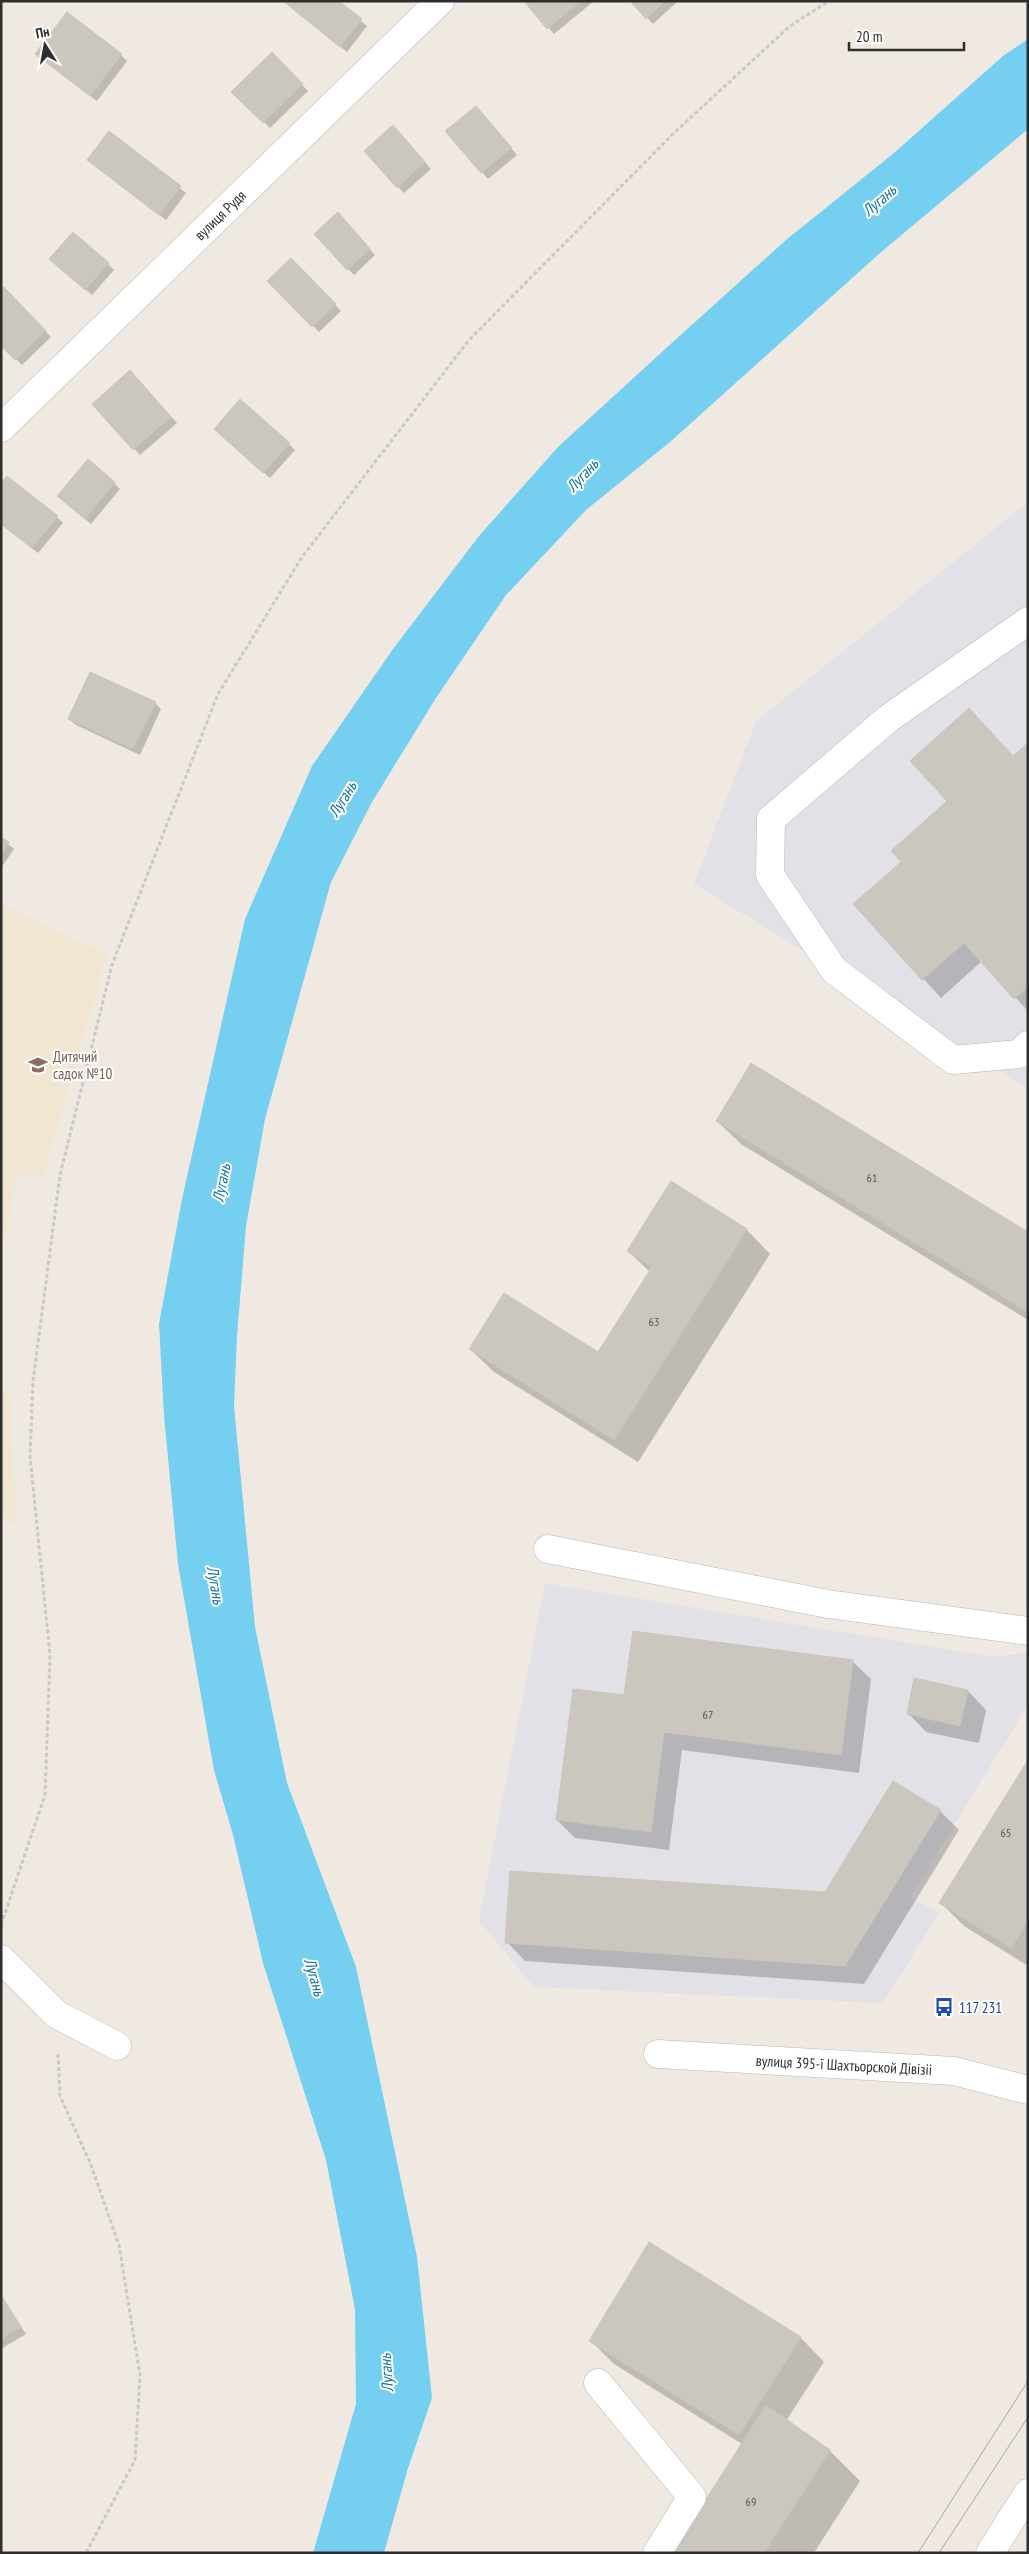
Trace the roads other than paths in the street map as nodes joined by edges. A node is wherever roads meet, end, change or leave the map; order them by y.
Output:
1 (440, 1) edge
2 (1, 428) edge
3 (1028, 621) edge
4 (1028, 1045) edge
5 (548, 1549) dead end
6 (1028, 1631) edge
7 (1, 1959) edge
8 (117, 2046) dead end
9 (658, 2054) dead end
10 (1028, 2090) edge
11 (598, 2384) dead end
12 (1028, 2493) edge
13 (657, 2553) edge
14 (990, 2553) edge

1 - 2 street, вулиця Рудя
3 - 4 street
5 - 6 street
7 - 8 street
9 - 10 street, вулиця 395-ї Шахтьорской Дівізіі
11 - 13 street
12 - 14 street

